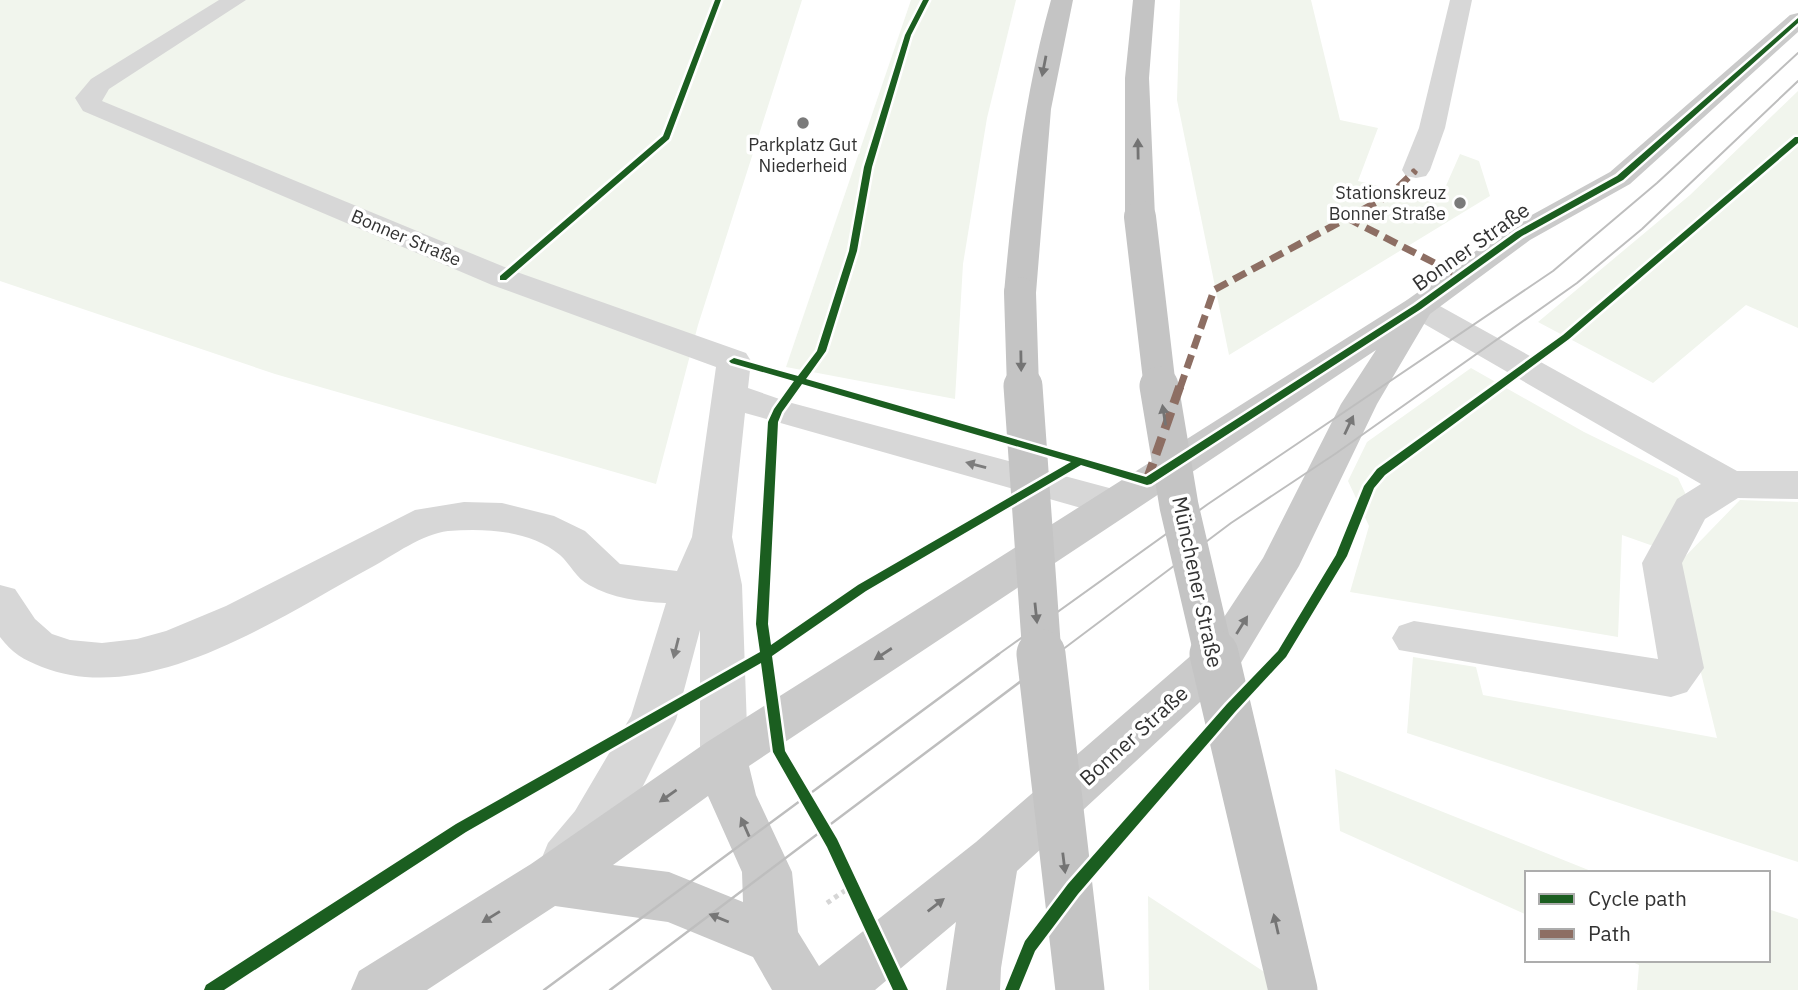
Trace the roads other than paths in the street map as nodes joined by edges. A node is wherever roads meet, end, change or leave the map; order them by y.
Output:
1 (234, 0) edge
2 (1062, 0) edge
3 (1144, 0) edge
4 (1461, 0) edge
5 (1798, 20) edge
6 (1416, 170) dead end
7 (1419, 307) junction
8 (731, 377) junction
9 (1731, 484) junction
10 (1798, 485) edge
11 (1130, 492) junction
12 (712, 537) junction
13 (691, 588) junction
14 (0, 601) edge
15 (1414, 638) dead end
16 (724, 757) junction
17 (994, 859) junction
18 (549, 881) junction
19 (772, 939) junction
20 (377, 990) edge
21 (803, 990) edge
22 (833, 990) edge
23 (973, 990) edge
24 (1080, 990) edge
25 (1293, 990) edge

1 - 8 street, Bonner Straße
2 -> 24 highway, bridge
25 -> 3 highway, Münchener Straße, bridge
4 - 6 street
5 - 7 main road, Bonner Straße
7 - 9 street
7 - 11 main road, Bonner Straße
17 -> 7 main road, Bonner Straße
11 -> 8 street
8 - 12 street, Bonner Straße
9 - 10 street
9 - 15 street
11 -> 16 main road, Bonner Straße
12 - 13 street, Bonner Straße
12 - 16 street, Bonner Straße
13 - 14 street
13 -> 18 street, Bonner Straße
16 -> 18 main road, Bonner Straße
19 -> 16 main road, Bonner Straße
22 -> 17 main road, Bonner Straße
17 - 23 main road
19 -> 18 main road
18 -> 20 main road, Bonner Straße
19 - 21 main road, Bonner Straße

